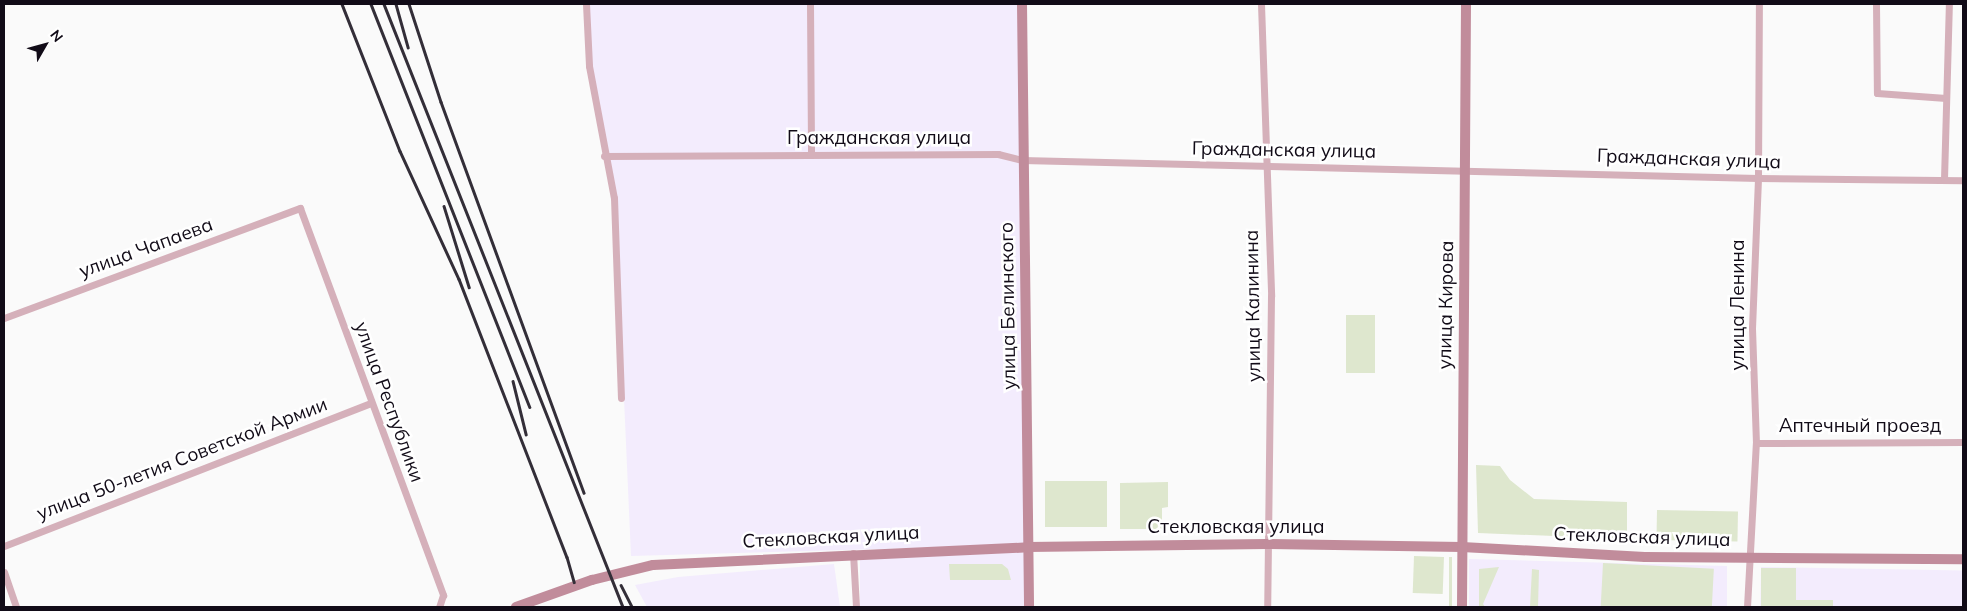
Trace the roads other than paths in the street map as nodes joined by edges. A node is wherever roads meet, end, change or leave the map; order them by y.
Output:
1 (586, 4) edge
2 (810, 4) edge
3 (1022, 4) edge
4 (1261, 4) edge
5 (1466, 4) edge
6 (1759, 4) edge
7 (1876, 4) edge
8 (1949, 4) edge
9 (1946, 98) junction
10 (811, 155) junction
11 (604, 156) junction
12 (1022, 160) junction
13 (1267, 166) junction
14 (1465, 171) junction
15 (1758, 178) junction
16 (1944, 179) junction
17 (1963, 180) edge
18 (300, 208) joint
19 (4, 318) edge
20 (621, 398) dead end
21 (371, 403) junction
22 (1963, 442) edge
23 (1756, 443) junction
24 (1267, 544) junction
25 (4, 546) edge
26 (1028, 547) junction
27 (1462, 547) junction
28 (853, 553) junction
29 (1749, 558) junction
30 (1963, 559) edge
31 (4, 572) edge
32 (16, 607) edge
33 (439, 607) edge
34 (516, 607) edge
35 (856, 607) edge
36 (1029, 607) edge
37 (1267, 607) edge
38 (1462, 607) edge
39 (1747, 607) edge

1 - 11 street
2 - 10 street
3 - 12 street, улица Белинского
4 - 13 street, улица Калинина
5 - 14 street, улица Кирова
6 - 15 street, улица Ленина
7 - 9 street
8 - 9 street
9 - 16 street
10 - 11 street, Гражданская улица
10 - 12 street, Гражданская улица
11 - 20 street
12 - 13 street, Гражданская улица
12 - 26 street, улица Белинского
13 - 14 street, Гражданская улица
13 - 24 street, улица Калинина
14 - 15 street, Гражданская улица
14 - 27 street, улица Кирова
15 - 16 street, Гражданская улица
15 - 23 street, улица Ленина
16 - 17 street, Гражданская улица
18 - 19 street, улица Чапаева
18 - 21 street, улица Республики
21 - 25 street, улица 50-летия Советской Армии
21 - 33 street, улица Республики
22 - 23 street, Аптечный проезд
23 - 29 street, улица Ленина
24 - 26 street, Стекловская улица
24 - 27 street, Стекловская улица
24 - 37 street, улица Калинина
26 - 28 street, Стекловская улица
26 - 36 street, улица Белинского
27 - 29 street, Стекловская улица
27 - 38 street, улица Кирова
28 - 34 street, Стекловская улица
28 - 35 street
29 - 30 street, Стекловская улица
29 - 39 street, улица Ленина
31 - 32 street

